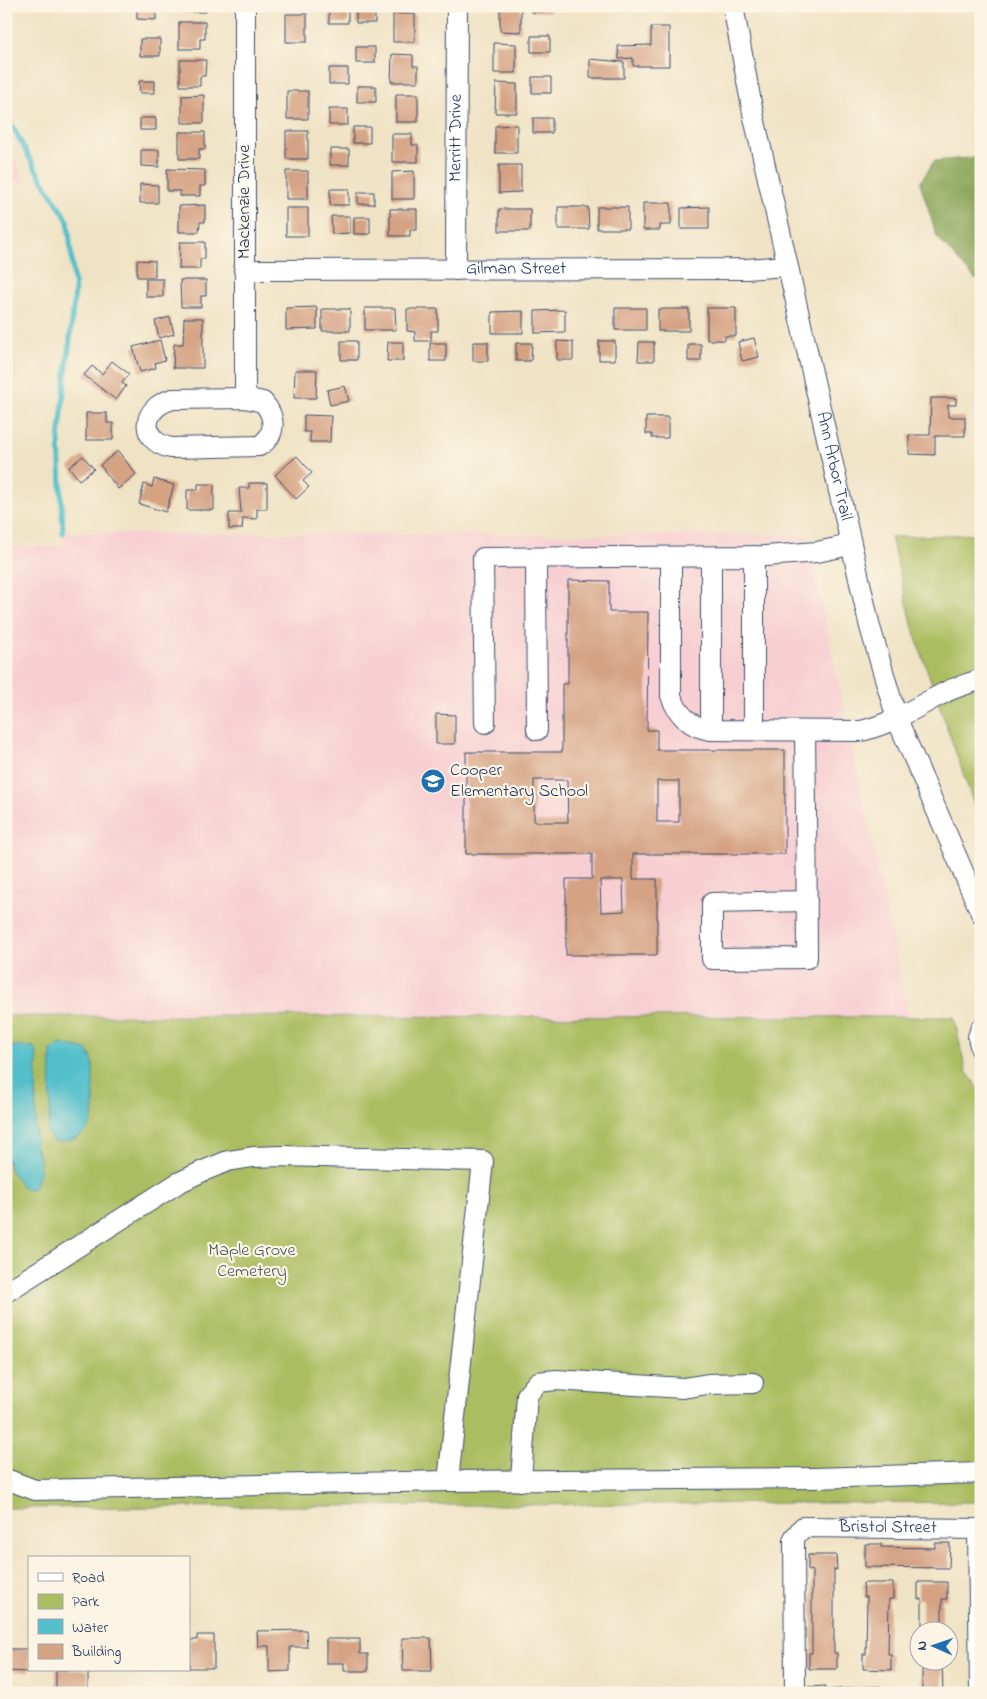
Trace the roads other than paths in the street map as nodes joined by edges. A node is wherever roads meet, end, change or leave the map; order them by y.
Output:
1 (245, 6) edge
2 (457, 6) edge
3 (733, 6) edge
4 (787, 266) junction
5 (244, 270) junction
6 (456, 270) junction
7 (245, 398) junction
8 (850, 545) junction
9 (754, 556) junction
10 (711, 557) junction
11 (536, 558) junction
12 (671, 558) junction
13 (981, 679) edge
14 (897, 719) junction
15 (485, 723) dead end
16 (537, 730) dead end
17 (711, 730) junction
18 (754, 730) junction
19 (805, 731) junction
20 (807, 902) junction
21 (981, 913) edge
22 (981, 1028) edge
23 (981, 1049) edge
24 (6, 1292) edge
25 (753, 1383) dead end
26 (981, 1473) edge
27 (6, 1479) edge
28 (521, 1480) junction
29 (448, 1481) junction
30 (979, 1529) edge
31 (795, 1693) edge
32 (980, 1693) edge

1 - 5 street, Mackenzie Drive
2 - 6 street, Merritt Drive
3 - 4 street, Ann Arbor Trail
4 - 6 street, Gilman Street
4 - 8 street, Ann Arbor Trail
5 - 6 street, Gilman Street
5 - 7 street, Mackenzie Drive
7 - 7 street
8 - 9 street
8 - 14 street, Ann Arbor Trail
9 - 10 street
9 - 18 street
10 - 12 street
10 - 17 street
11 - 12 street
11 - 15 street
11 - 16 street
12 - 17 street
13 - 14 street
14 - 19 street
14 - 21 street, Ann Arbor Trail
17 - 18 street
18 - 19 street
19 - 20 street
20 - 20 street
22 - 23 street
24 - 29 street
25 - 28 street
26 - 28 street
27 - 29 street
28 - 29 street
30 - 31 street, Bristol Street
30 - 32 street

